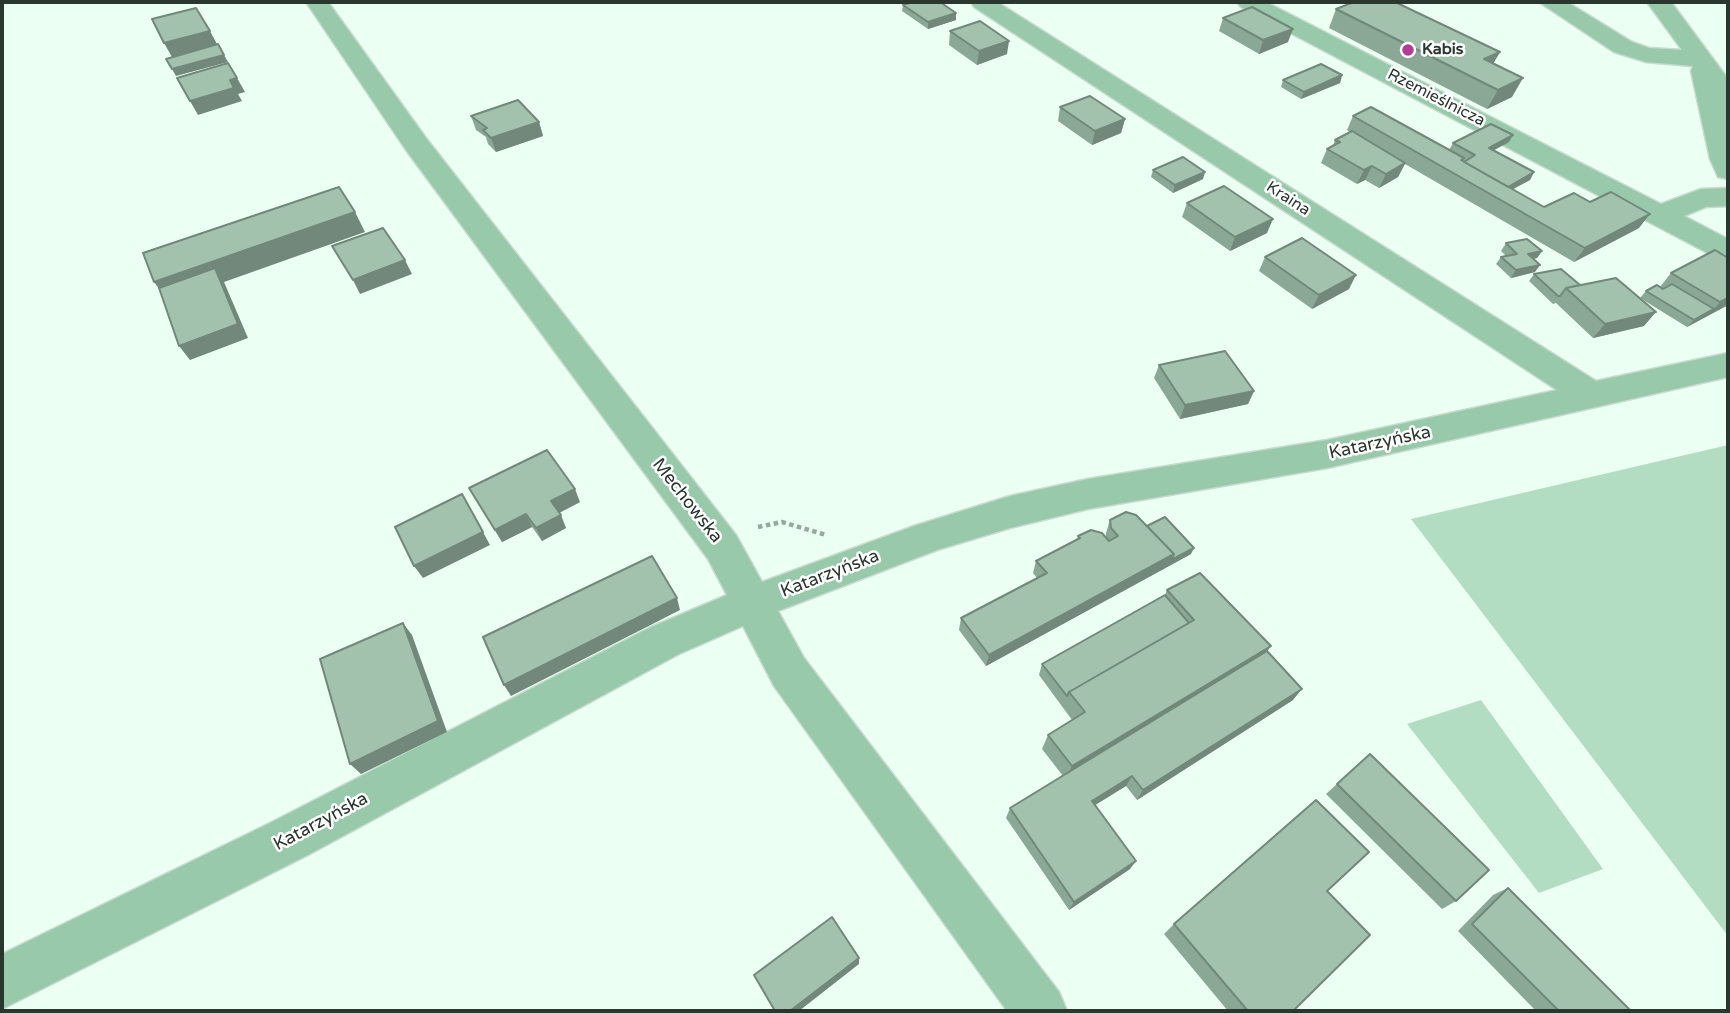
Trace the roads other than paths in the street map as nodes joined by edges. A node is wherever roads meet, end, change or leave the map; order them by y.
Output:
1 (317, 2) edge
2 (982, 2) edge
3 (1249, 2) edge
4 (1551, 2) edge
5 (1658, 2) edge
6 (1699, 60) junction
7 (1728, 96) edge
8 (1728, 171) edge
9 (1728, 197) edge
10 (1660, 215) junction
11 (1728, 251) edge
12 (1728, 365) edge
13 (1594, 397) junction
14 (753, 603) junction
15 (2, 982) edge
16 (1040, 1011) edge

1 - 14 street, Mechowska
2 - 13 street, Kraina
3 - 10 street, Rzemieślnicza
4 - 6 street
5 - 6 street
6 - 7 street
6 - 8 street
9 - 10 street
10 - 11 street, Rzemieślnicza
12 - 13 street, Katarzyńska
13 - 14 street, Katarzyńska
14 - 15 street, Katarzyńska
14 - 16 street, Mechowska

